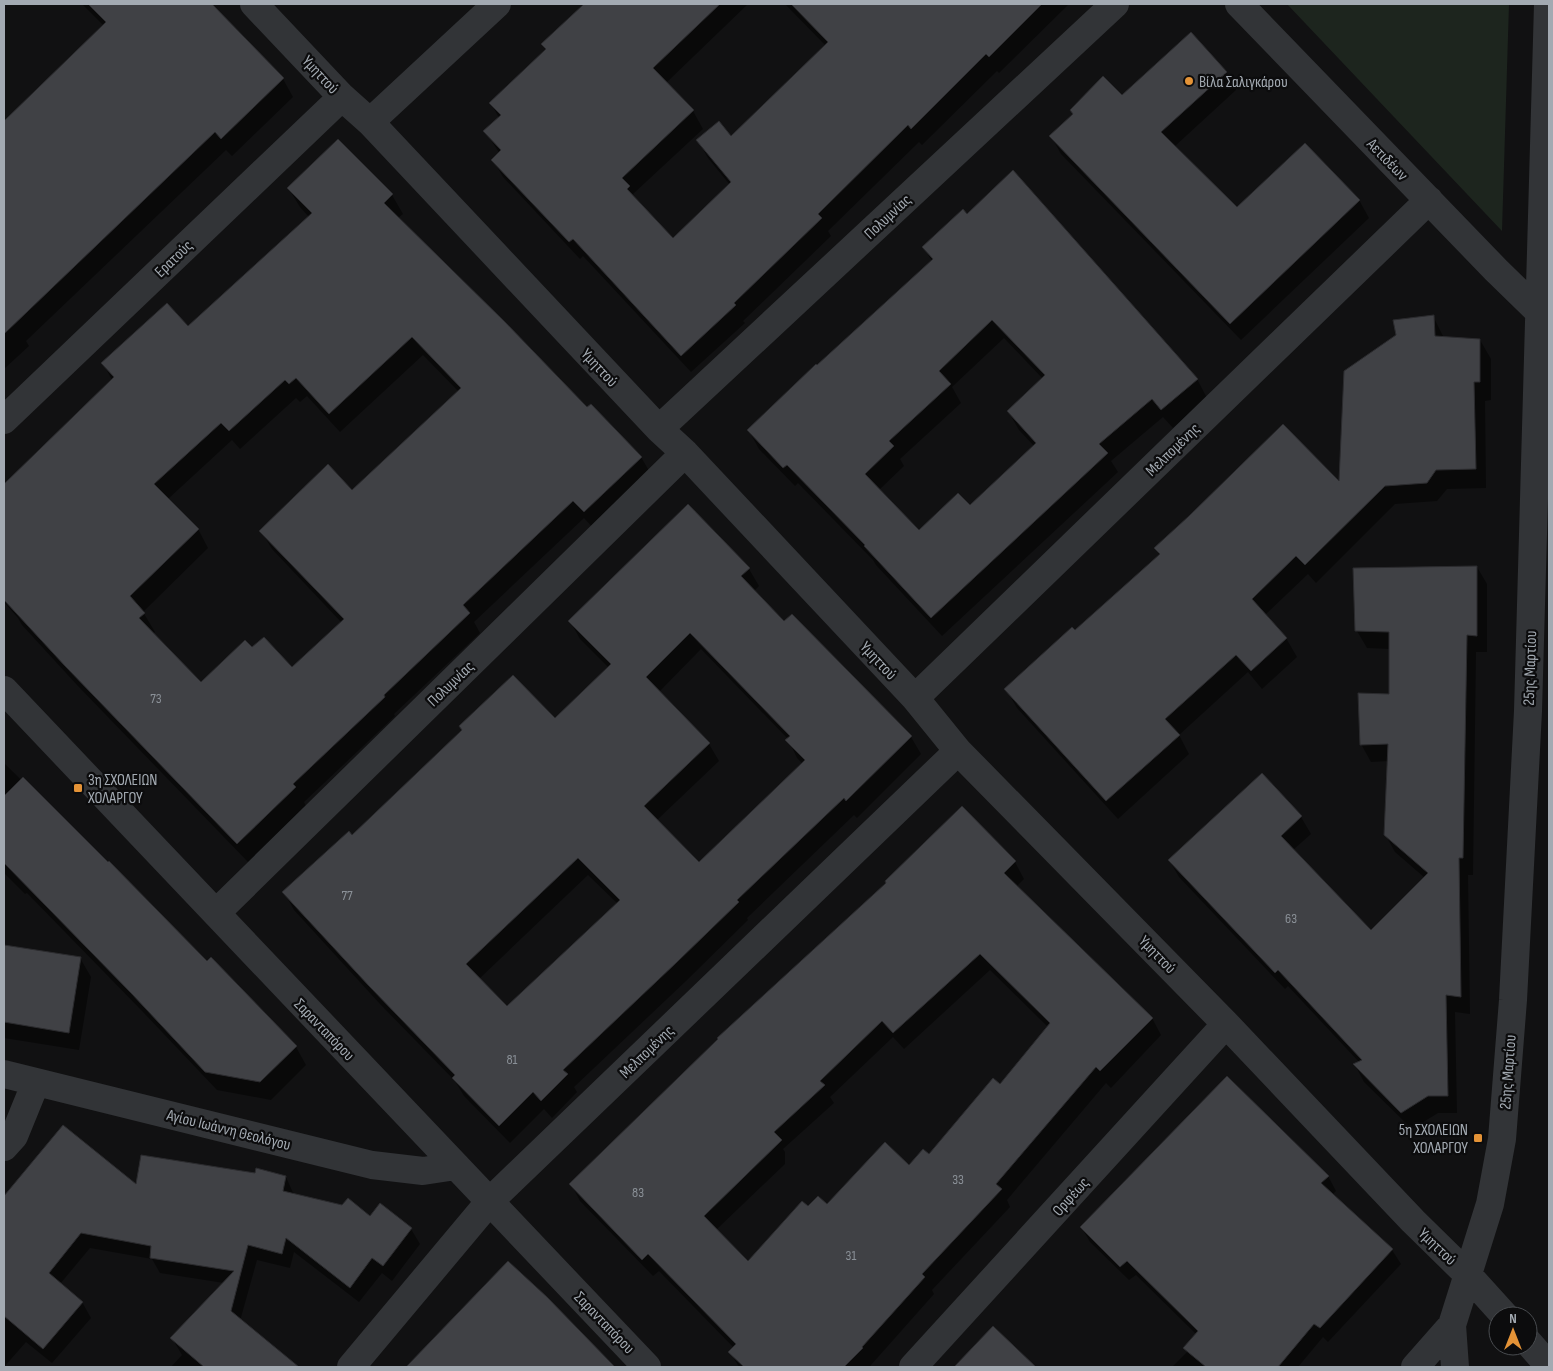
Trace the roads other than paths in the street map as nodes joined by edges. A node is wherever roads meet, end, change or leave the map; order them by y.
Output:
1 (254, 4) edge
2 (497, 4) edge
3 (1115, 4) edge
4 (1239, 4) edge
5 (1548, 4) edge
6 (342, 97) junction
7 (370, 122) junction
8 (1429, 200) junction
9 (1539, 312) junction
10 (4, 420) edge
11 (659, 429) junction
12 (685, 453) junction
13 (4, 690) edge
14 (914, 698) junction
15 (1538, 711) edge
16 (958, 751) junction
17 (216, 914) junction
18 (1226, 1024) junction
19 (4, 1074) edge
20 (36, 1082) junction
21 (4, 1147) edge
22 (456, 1166) junction
23 (490, 1201) junction
24 (1468, 1275) junction
25 (1496, 1306) edge
26 (1452, 1325) junction
27 (1538, 1353) edge
28 (1549, 1366) edge
29 (351, 1367) edge
30 (647, 1367) edge
31 (913, 1367) edge
32 (1414, 1367) edge
33 (1455, 1367) edge

1 - 6 street, Υμηττού
2 - 7 street
3 - 11 street, Πολυμνίας
4 - 8 street, Αετιδέων
5 - 9 street, 25ης Μαρτίου
6 - 7 street, Υμηττού
6 - 10 street, Ερατούς
7 - 11 street, Υμηττού
8 - 9 street, Αετιδέων
8 - 14 street, Μελπομένης
9 - 15 street, 25ης Μαρτίου
11 - 12 street, Υμηττού
12 - 14 street, Υμηττού
12 - 17 street, Πολυμνίας
13 - 17 street, Σαρανταπόρου
14 - 16 street, Υμηττού
15 - 24 street, 25ης Μαρτίου
16 - 18 street, Υμηττού
16 - 23 street, Μελπομένης
17 - 22 street, Σαρανταπόρου
18 - 24 street, Υμηττού
18 - 31 street, Ορφέως
19 - 20 street, Αγίου Ιωάννη Θεολόγου
20 - 21 street
20 - 22 street, Αγίου Ιωάννη Θεολόγου
22 - 23 street, Σαρανταπόρου
23 - 29 street, Μελπομένης
23 - 30 street, Σαρανταπόρου
24 - 25 street, Υμηττού
24 - 26 street, 25ης Μαρτίου
26 - 32 street, 25ης Μαρτίου
26 - 33 street, 25ης Μαρτίου
27 - 28 street

